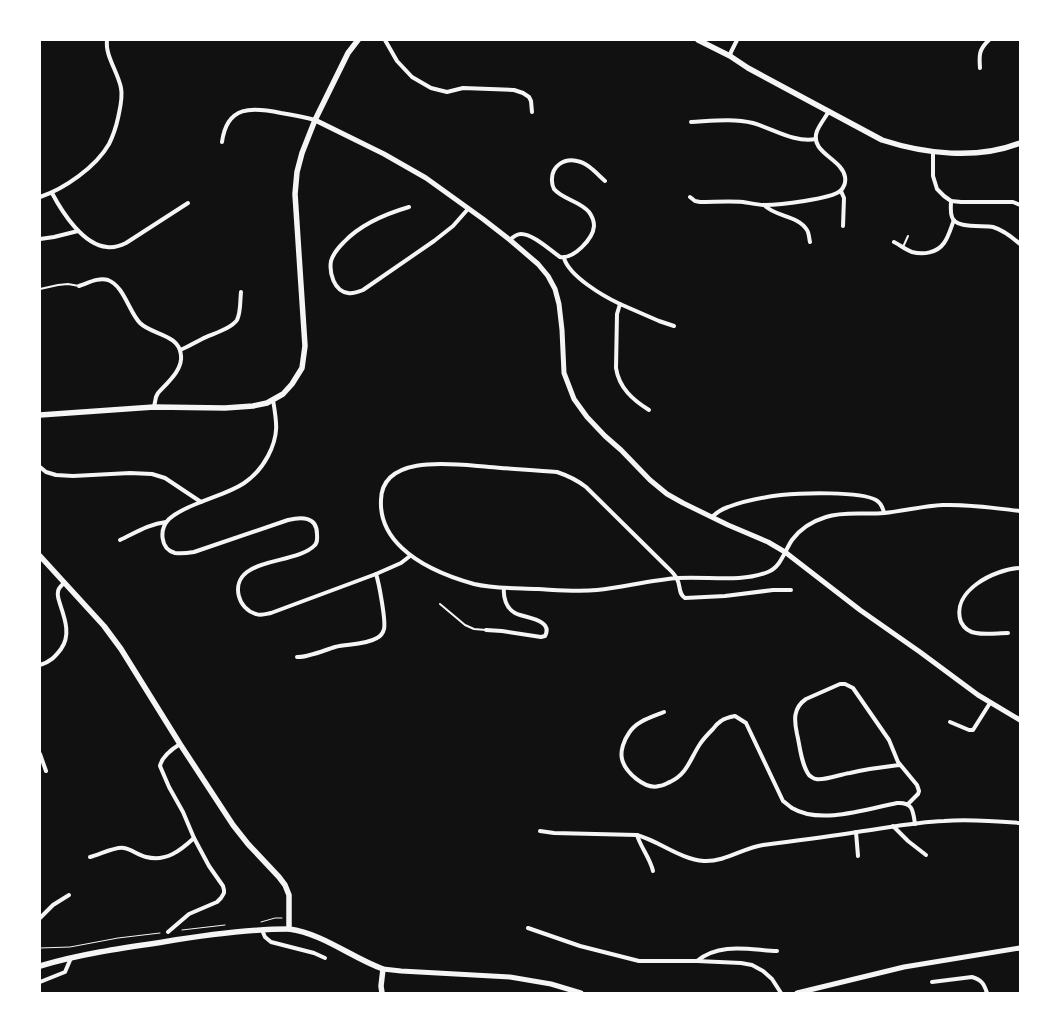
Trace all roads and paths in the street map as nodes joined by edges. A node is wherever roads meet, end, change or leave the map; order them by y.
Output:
1 (107, 40) edge
2 (358, 40) edge
3 (385, 40) edge
4 (698, 40) edge
5 (737, 40) edge
6 (989, 40) edge
7 (730, 56) junction
8 (980, 68) dead end
9 (829, 111) junction
10 (532, 112) dead end
11 (315, 120) junction
12 (691, 122) dead end
13 (816, 139) junction
14 (222, 142) dead end
15 (1020, 143) edge
16 (933, 152) junction
17 (605, 181) dead end
18 (841, 191) junction
19 (52, 193) junction
20 (40, 197) edge
21 (690, 197) dead end
22 (951, 201) junction
23 (188, 203) dead end
24 (764, 205) junction
25 (1020, 205) edge
26 (409, 207) dead end
27 (468, 209) junction
28 (954, 220) junction
29 (843, 226) dead end
30 (78, 231) junction
31 (908, 236) dead end
32 (40, 239) edge
33 (510, 240) junction
34 (810, 242) dead end
35 (894, 242) dead end
36 (1020, 244) edge
37 (903, 247) junction
38 (564, 258) junction
39 (79, 286) joint
40 (40, 289) edge
41 (241, 292) dead end
42 (620, 304) junction
43 (674, 326) dead end
44 (180, 350) junction
45 (273, 400) junction
46 (154, 407) junction
47 (649, 410) dead end
48 (40, 415) edge
49 (40, 467) edge
50 (201, 502) junction
51 (1020, 511) edge
52 (884, 513) junction
53 (712, 517) junction
54 (166, 522) junction
55 (120, 540) dead end
56 (785, 552) junction
57 (40, 556) edge
58 (410, 556) junction
59 (1020, 568) edge
60 (376, 574) junction
61 (677, 578) junction
62 (64, 583) junction
63 (504, 588) junction
64 (791, 590) dead end
65 (440, 604) dead end
66 (486, 630) joint
67 (1008, 633) dead end
68 (297, 656) dead end
69 (40, 665) edge
70 (990, 703) junction
71 (664, 712) dead end
72 (1020, 720) edge
73 (950, 722) dead end
74 (180, 744) junction
75 (40, 754) edge
76 (900, 765) junction
77 (46, 771) dead end
78 (908, 804) junction
79 (1020, 823) edge
80 (915, 824) junction
81 (893, 826) junction
82 (540, 831) dead end
83 (856, 832) junction
84 (637, 835) junction
85 (194, 838) junction
86 (926, 854) dead end
87 (858, 856) dead end
88 (90, 857) dead end
89 (653, 871) dead end
90 (69, 895) dead end
91 (40, 918) edge
92 (528, 928) dead end
93 (289, 929) junction
94 (262, 930) junction
95 (168, 932) dead end
96 (1020, 948) edge
97 (777, 951) dead end
98 (71, 958) junction
99 (325, 958) dead end
100 (697, 961) junction
101 (40, 966) edge
102 (383, 969) junction
103 (40, 982) edge
104 (932, 982) dead end
105 (382, 993) edge
106 (581, 993) edge
107 (781, 993) edge
108 (797, 993) edge
109 (987, 993) edge

1 - 19 street
2 - 11 main road
3 - 10 street
4 - 7 main road
5 - 7 street
6 - 8 street
7 - 9 main road
9 - 13 street
9 - 16 main road
11 - 14 street
11 - 27 street
11 - 45 main road
12 - 13 street
13 - 18 street
15 - 16 main road
16 - 22 street
17 - 38 street
18 - 24 street
18 - 29 street
19 - 20 street
19 - 30 street
21 - 24 street
22 - 25 street
22 - 28 street
23 - 30 street
24 - 34 street
26 - 27 street
27 - 33 street
28 - 36 street
28 - 37 street
30 - 32 street
31 - 37 lane
33 - 38 street
33 - 53 street
35 - 37 street
38 - 42 street
39 - 40 lane
39 - 44 street
41 - 44 street
42 - 43 street
42 - 47 street
44 - 46 street
45 - 46 main road
45 - 50 street
46 - 48 main road
49 - 50 street
50 - 54 street
51 - 52 street
52 - 53 street
52 - 56 street
53 - 56 street
54 - 55 street
54 - 60 street
56 - 61 street
56 - 70 street
57 - 62 main road
58 - 60 street
58 - 61 street
58 - 63 street
59 - 67 street
60 - 68 street
61 - 63 street
61 - 64 street
62 - 69 street
62 - 74 main road
63 - 66 street
65 - 66 lane
70 - 72 street
70 - 73 street
71 - 78 street
74 - 85 street
74 - 93 main road
75 - 77 street
76 - 76 street
76 - 78 street
78 - 80 street
79 - 80 street
80 - 81 street
81 - 83 street
81 - 86 street
82 - 84 street
83 - 84 street
83 - 87 street
84 - 89 street
85 - 88 street
85 - 95 street
90 - 91 street
92 - 100 street
93 - 94 main road
93 - 102 main road
94 - 98 main road
94 - 99 street
96 - 108 street
97 - 100 street
98 - 101 main road
98 - 103 street
100 - 107 street
102 - 105 main road
102 - 106 street
104 - 109 street

